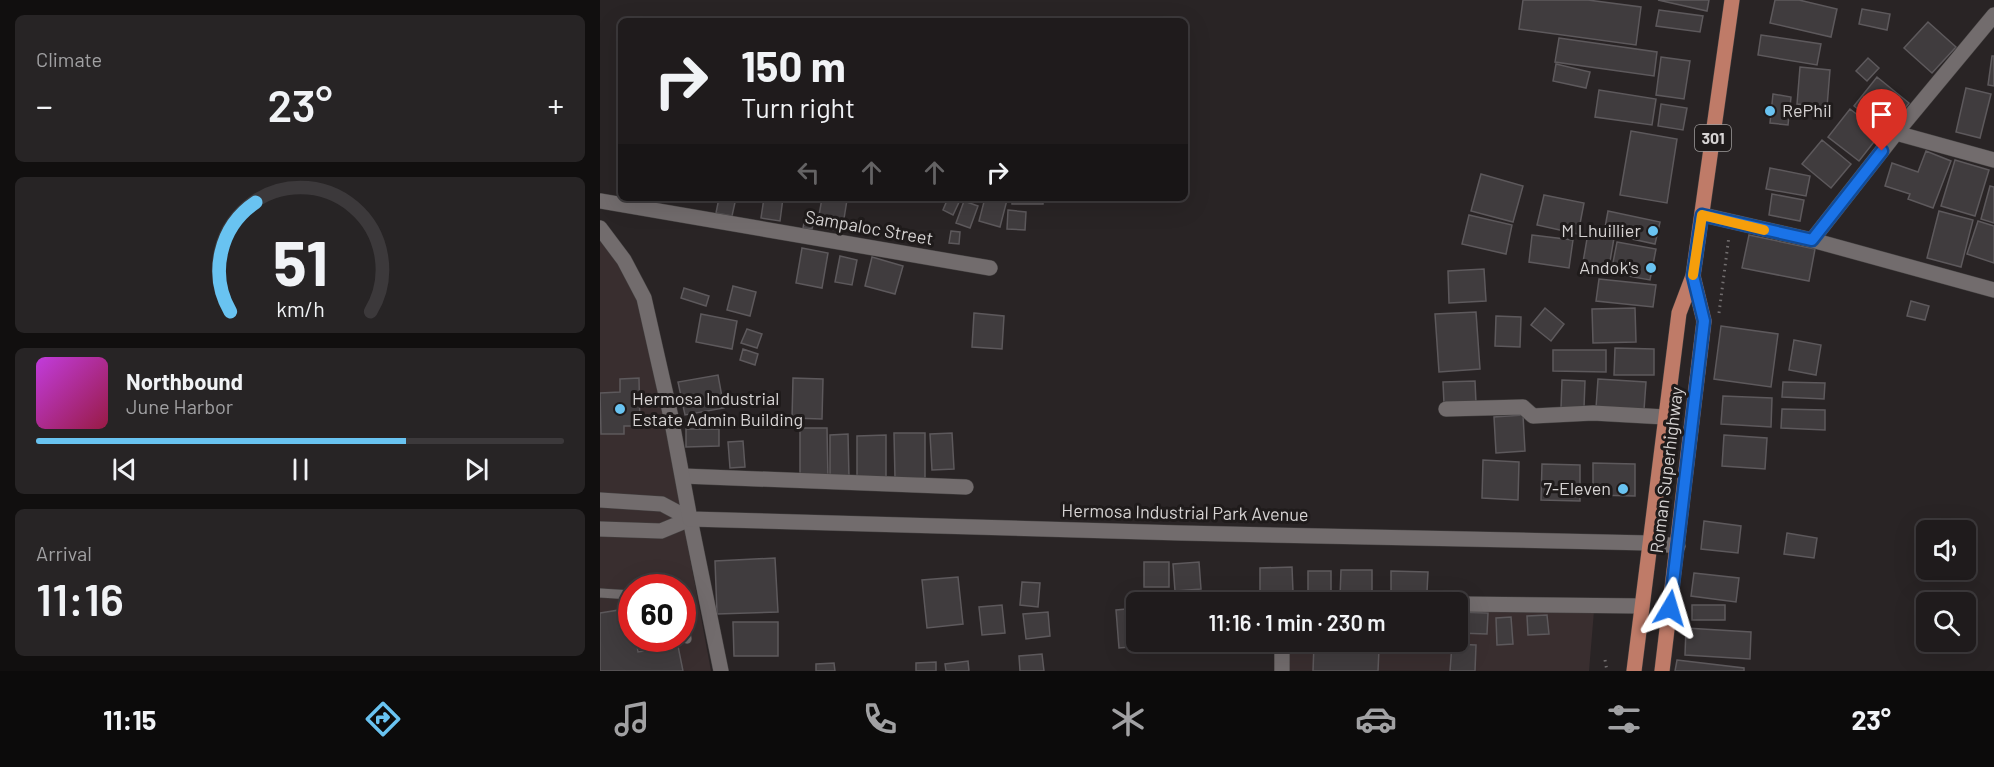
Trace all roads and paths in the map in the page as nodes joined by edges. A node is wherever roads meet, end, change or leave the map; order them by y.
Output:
1 (1732, 0) edge
2 (1993, 18) edge
3 (1896, 133) junction
4 (1994, 160) edge
5 (600, 201) edge
6 (1702, 215) junction
7 (600, 228) edge
8 (1812, 240) junction
9 (990, 268) dead end
10 (1693, 276) junction
11 (1994, 290) edge
12 (1446, 409) dead end
13 (1665, 417) junction
14 (683, 476) junction
15 (966, 487) dead end
16 (600, 500) edge
17 (690, 519) junction
18 (600, 529) edge
19 (1649, 543) junction
20 (1678, 546) junction
21 (600, 593) edge
22 (618, 594) edge
23 (1468, 604) edge
24 (1642, 606) junction
25 (1282, 652) edge
26 (1605, 660) dead end
27 (721, 671) edge
28 (1282, 671) edge
29 (1607, 671) edge
30 (1634, 671) edge
31 (1662, 671) edge

1 - 6 main road, Roman Superhighway / 301
2 - 3 street
3 - 4 street
3 - 8 street
5 - 9 street, Sampaloc Street
6 - 8 street
6 - 10 main road, Roman Superhighway / 301
7 - 14 street
8 - 11 street
10 - 13 main road, Roman Superhighway / 301
10 - 20 main road, Roman Superhighway / 301
12 - 13 street
13 - 19 main road, Roman Superhighway / 301
14 - 15 street
14 - 17 street
16 - 17 street
17 - 18 street
17 - 19 street, Hermosa Industrial Park Avenue
17 - 27 street
19 - 20 street, Hermosa Industrial Park Avenue
19 - 24 main road, Roman Superhighway / 301
20 - 31 main road, Roman Superhighway / 301
21 - 22 lane
23 - 24 street
24 - 30 main road, Roman Superhighway / 301
25 - 28 street
26 - 29 path

